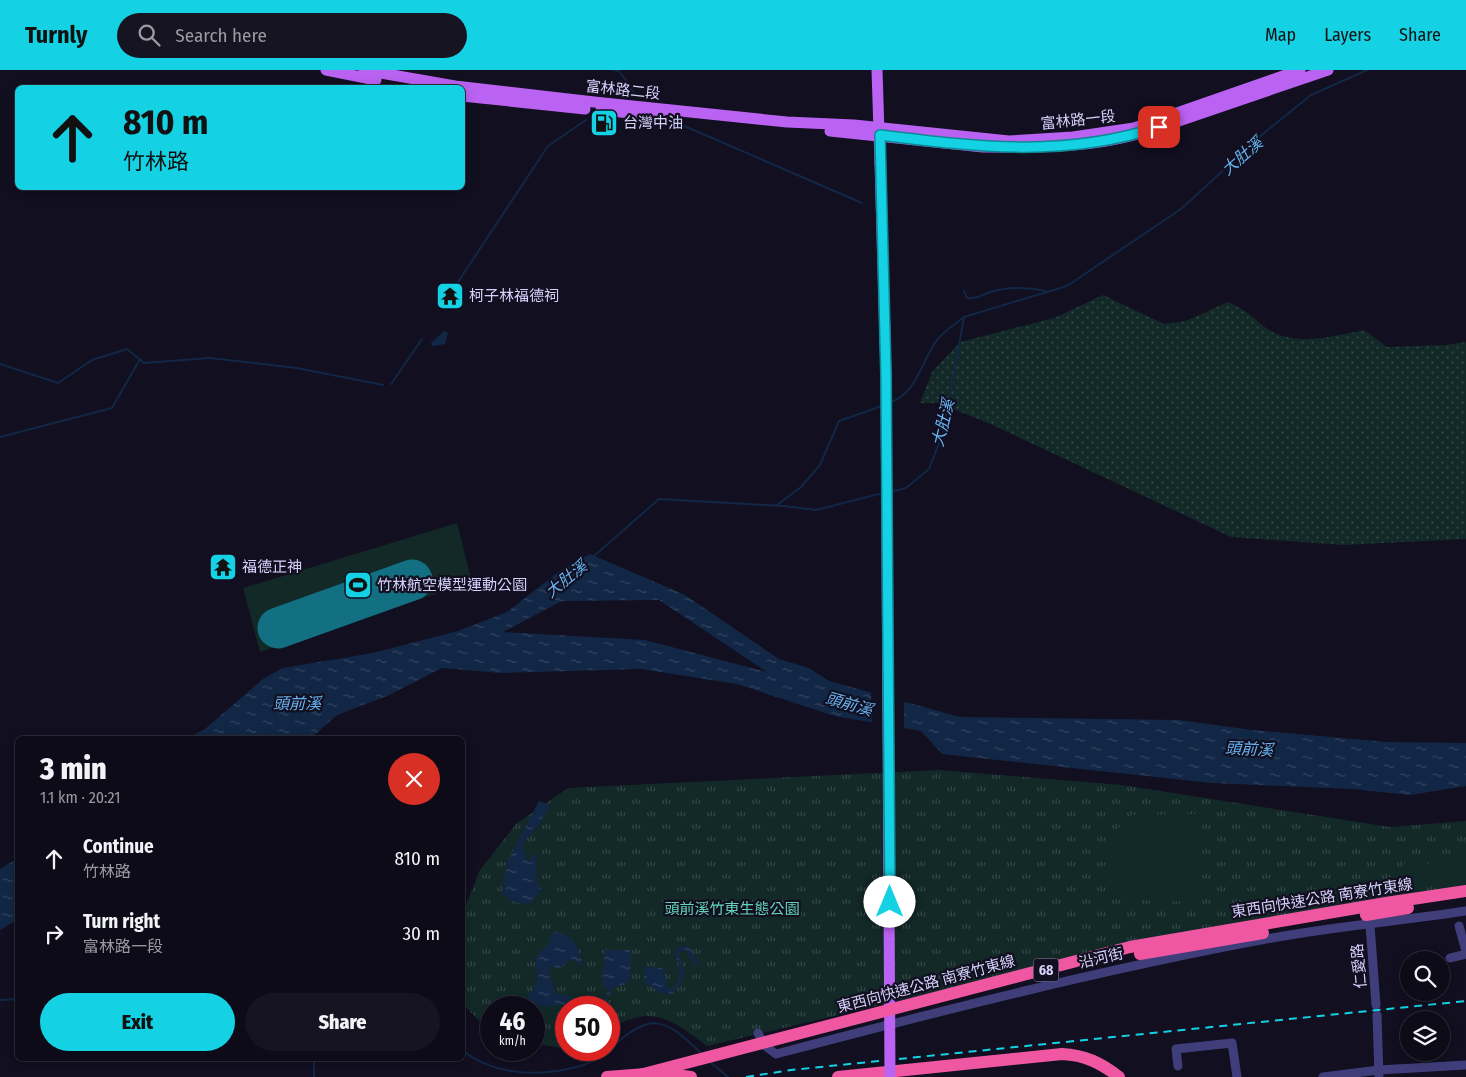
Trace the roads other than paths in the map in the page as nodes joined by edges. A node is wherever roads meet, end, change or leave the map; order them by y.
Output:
1 (326, 70) edge
2 (364, 70) edge
3 (877, 70) edge
4 (1300, 70) edge
5 (1328, 70) edge
6 (393, 79) junction
7 (408, 85) edge
8 (446, 85) edge
9 (465, 87) edge
10 (465, 96) edge
11 (626, 109) junction
12 (880, 131) junction
13 (1466, 891) edge
14 (1466, 899) edge
15 (1466, 910) edge
16 (1370, 925) junction
17 (1458, 926) dead end
18 (1466, 953) edge
19 (1450, 958) dead end
20 (1376, 1005) dead end
21 (1377, 1014) dead end
22 (758, 1032) dead end
23 (1466, 1065) edge
24 (1178, 1066) dead end
25 (910, 1073) junction
26 (1379, 1073) edge
27 (607, 1077) edge
28 (632, 1077) edge
29 (665, 1077) edge
30 (691, 1077) edge
31 (838, 1077) edge
32 (890, 1077) edge
33 (1111, 1077) edge
34 (1120, 1077) edge
35 (1237, 1077) edge
36 (1322, 1077) edge

1 - 6 main road, 富林路二段
2 - 6 main road, 富林路二段
3 - 12 main road
4 - 12 main road, 富林路一段
5 - 12 main road, 富林路一段
6 - 7 main road, 富林路二段
6 - 8 main road, 富林路二段
9 - 11 main road, 富林路二段
10 - 11 main road, 富林路二段
11 - 12 main road, 富林路二段
12 - 32 main road, bridge
13 - 28 highway, 東西向快速公路 南寮竹東線 / 68, bridge
14 - 29 highway, 東西向快速公路 南寮竹東線 / 68, bridge
15 - 16 street, 沿河街
16 - 20 street, 仁愛路
16 - 22 street, 沿河街
17 - 18 street
18 - 19 street
21 - 26 street
23 - 26 street
24 - 35 street
25 - 31 highway
25 - 32 highway
25 - 33 highway
25 - 34 highway
26 - 36 street
27 - 30 highway, bridge

